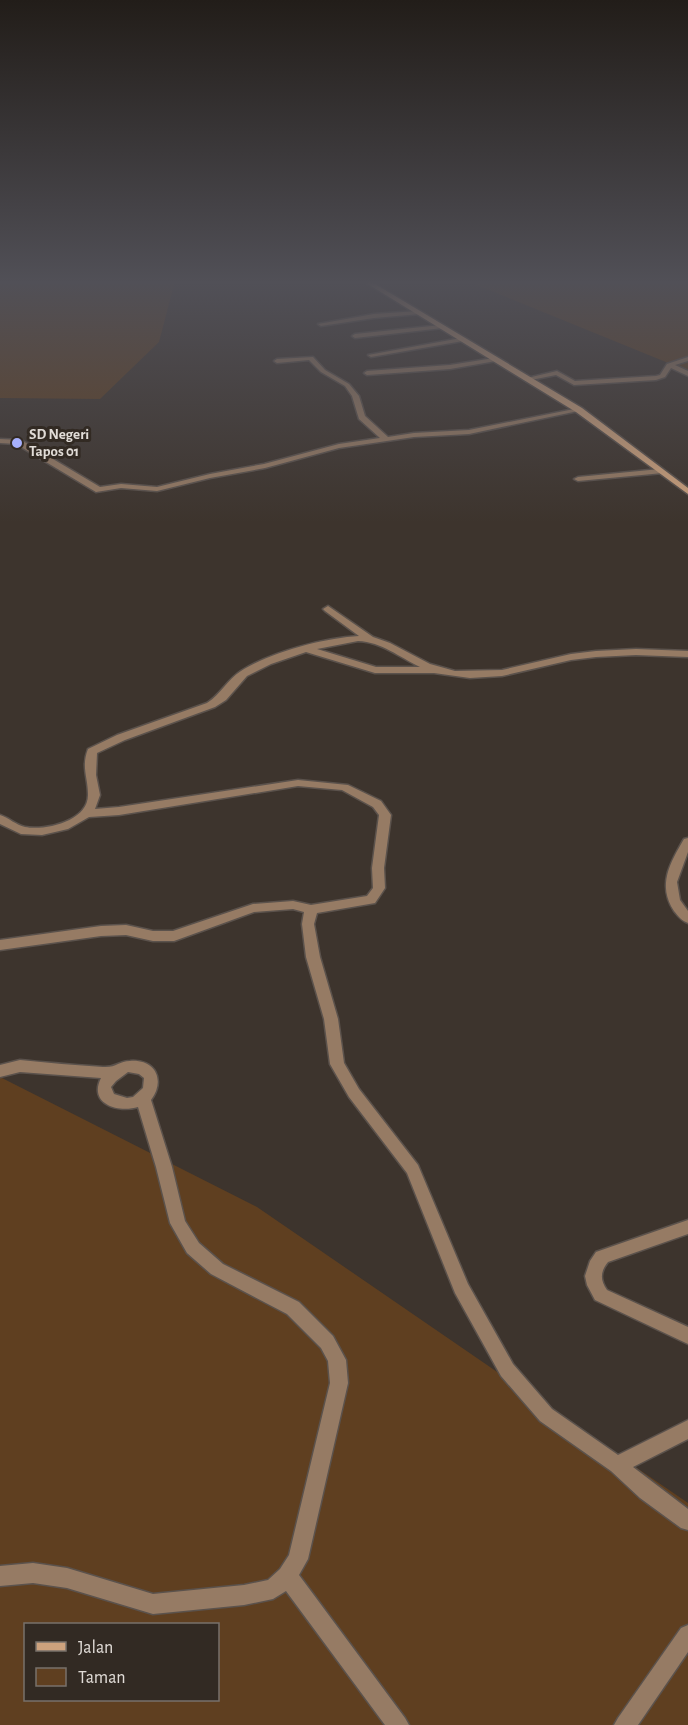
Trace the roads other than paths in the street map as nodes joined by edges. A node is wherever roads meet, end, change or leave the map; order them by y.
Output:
1 (314, 362) edge
2 (485, 362) edge
3 (497, 362) edge
4 (680, 362) edge
5 (669, 365) junction
6 (367, 373) dead end
7 (688, 374) edge
8 (526, 379) junction
9 (579, 410) junction
10 (386, 439) junction
11 (0, 441) edge
12 (660, 471) junction
13 (578, 479) dead end
14 (688, 492) edge
15 (328, 609) dead end
16 (369, 639) junction
17 (308, 649) junction
18 (688, 654) edge
19 (436, 670) junction
20 (86, 813) junction
21 (0, 819) edge
22 (688, 842) edge
23 (311, 909) junction
24 (688, 919) edge
25 (0, 945) edge
26 (0, 1071) edge
27 (112, 1073) junction
28 (143, 1099) junction
29 (688, 1227) edge
30 (688, 1336) edge
31 (688, 1429) edge
32 (617, 1465) junction
33 (688, 1521) edge
34 (0, 1576) edge
35 (288, 1576) junction
36 (688, 1635) edge
37 (398, 1725) edge
38 (625, 1725) edge

1 - 10 street
2 - 6 street
3 - 8 street
4 - 5 street
5 - 7 street
5 - 8 street
8 - 9 street
9 - 10 street
9 - 12 street
10 - 11 street
12 - 13 street
12 - 14 street
15 - 16 street
16 - 17 street
16 - 19 street
17 - 19 street
17 - 20 street
18 - 19 street
20 - 21 street
20 - 23 street
22 - 24 street
23 - 25 street
23 - 32 street
26 - 27 street
27 - 28 street
27 - 28 street
28 - 35 street
29 - 30 street
31 - 32 street
32 - 33 street
34 - 35 street
35 - 37 street
36 - 38 street

